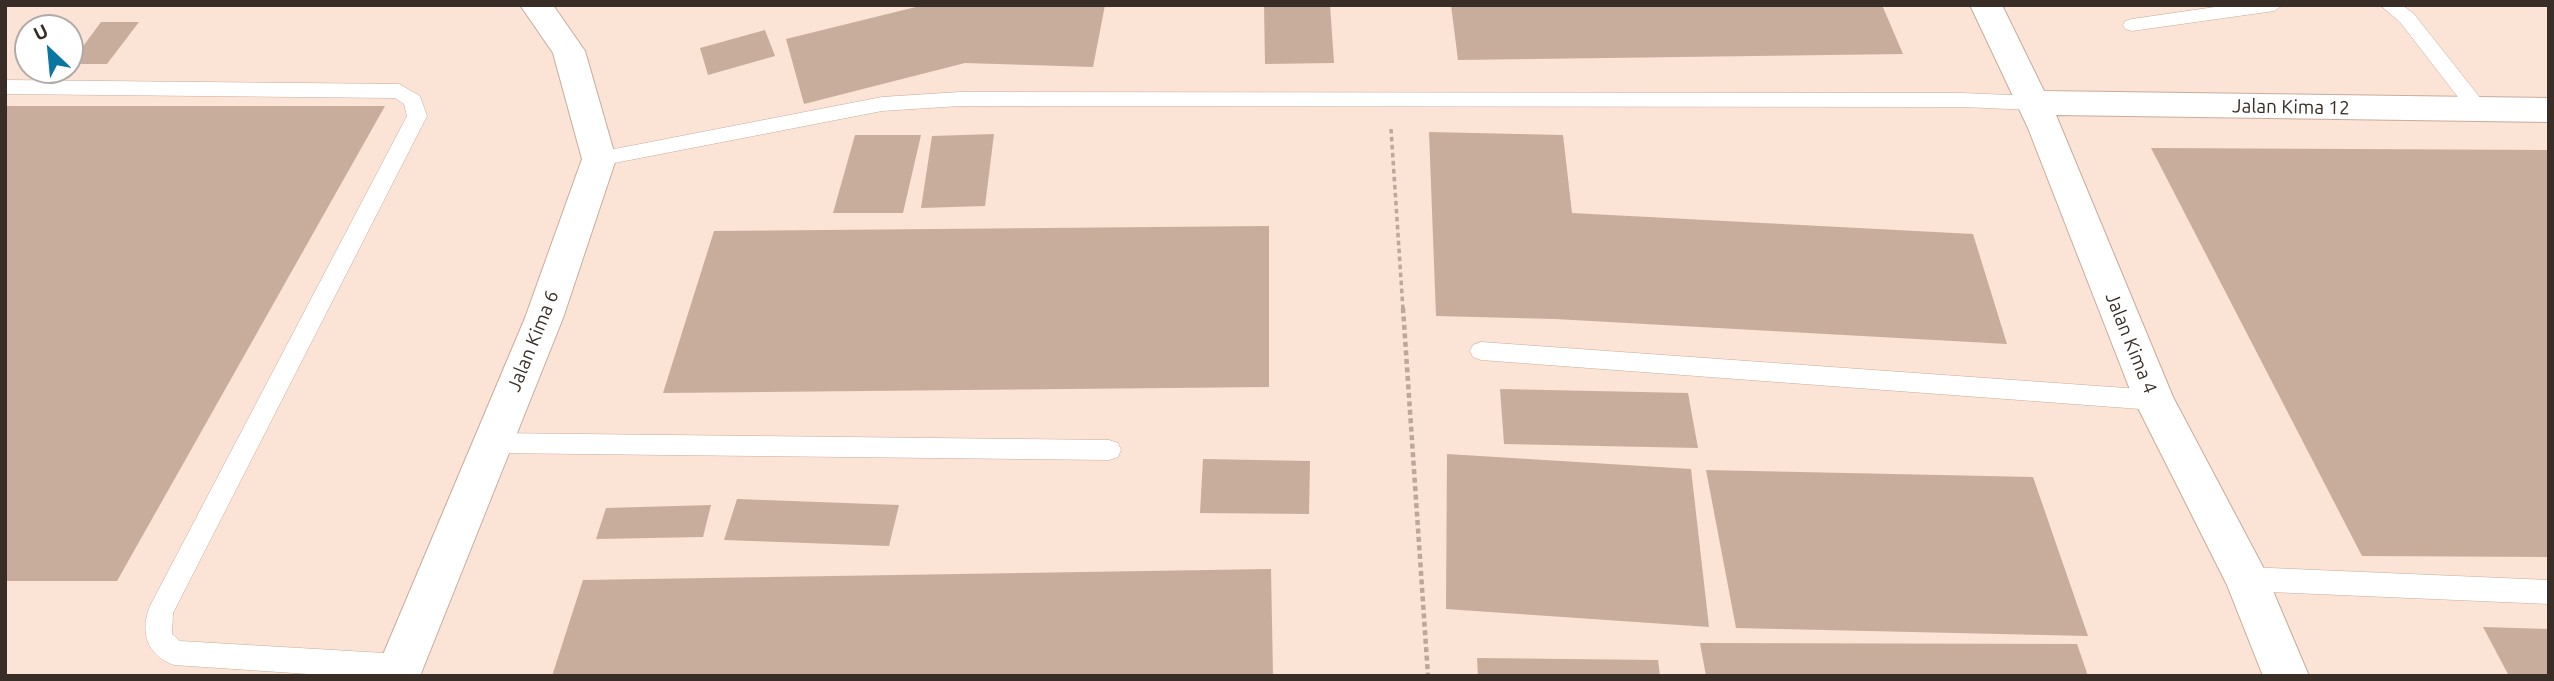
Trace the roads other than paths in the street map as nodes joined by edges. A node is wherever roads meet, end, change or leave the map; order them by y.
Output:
1 (536, 5) edge
2 (1986, 5) edge
3 (2274, 5) edge
4 (2389, 5) edge
5 (2132, 25) dead end
6 (5, 87) edge
7 (2033, 103) junction
8 (2478, 109) junction
9 (2549, 110) edge
10 (599, 159) junction
11 (1481, 351) dead end
12 (2154, 400) junction
13 (492, 443) junction
14 (1109, 450) dead end
15 (2247, 579) junction
16 (2549, 592) edge
17 (399, 671) edge
18 (2286, 676) edge

1 - 10 street
2 - 7 street, Jalan Kima 4
3 - 5 lane
4 - 8 lane
6 - 17 lane
7 - 8 street, Jalan Kima 12
7 - 10 lane
7 - 12 street, Jalan Kima 4
8 - 9 street, Jalan Kima 12
10 - 13 street, Jalan Kima 6
11 - 12 lane
12 - 15 street, Jalan Kima 4
13 - 14 lane
13 - 17 street, Jalan Kima 6
15 - 16 lane
15 - 18 street, Jalan Kima 4

